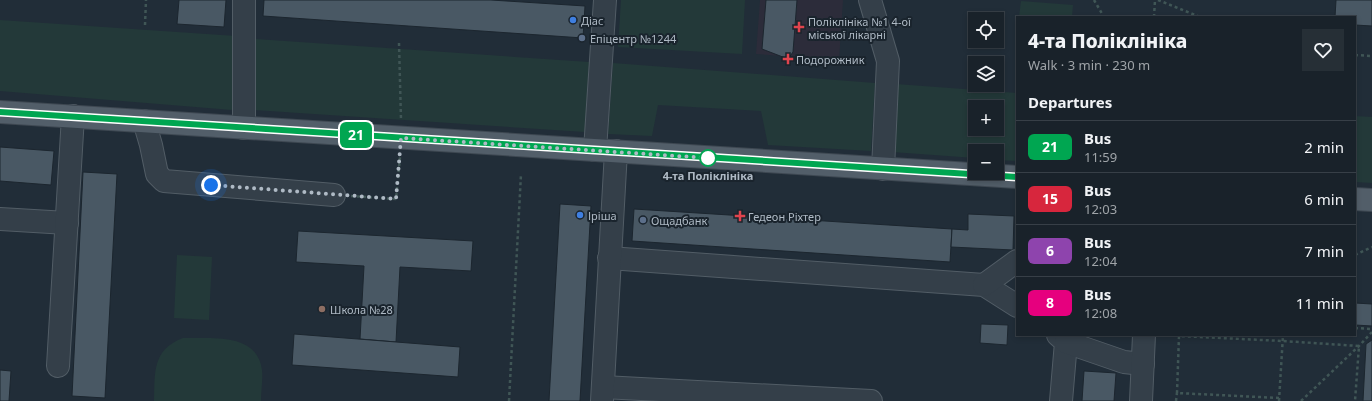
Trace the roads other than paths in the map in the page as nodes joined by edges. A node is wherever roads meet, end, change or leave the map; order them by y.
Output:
1 (244, 0) edge
2 (605, 0) edge
3 (870, 0) edge
4 (0, 112) edge
5 (73, 116) junction
6 (144, 121) junction
7 (244, 128) junction
8 (605, 151) junction
9 (883, 169) junction
10 (1016, 177) edge
11 (334, 195) road end
12 (1356, 199) edge
13 (1372, 200) edge
14 (0, 219) edge
15 (67, 223) junction
16 (609, 258) junction
17 (1016, 262) edge
18 (984, 285) junction
19 (1016, 305) edge
20 (1144, 336) edge
21 (1062, 338) edge
22 (1143, 364) junction
23 (58, 366) dead end
24 (602, 394) edge
25 (871, 401) edge
26 (1060, 401) edge
27 (1141, 401) edge

1 - 7 street
2 - 8 street
3 - 9 street
4 - 5 main road
5 - 6 main road
5 - 15 street
6 - 7 main road
6 - 11 street
7 - 8 main road
8 - 9 main road
8 - 16 street
9 - 10 main road
12 - 13 main road
14 - 15 street
15 - 23 street
16 - 18 street
16 - 24 street
17 - 18 street
18 - 19 street
20 - 22 street
21 - 22 street
21 - 26 street
22 - 27 street
24 - 25 street

